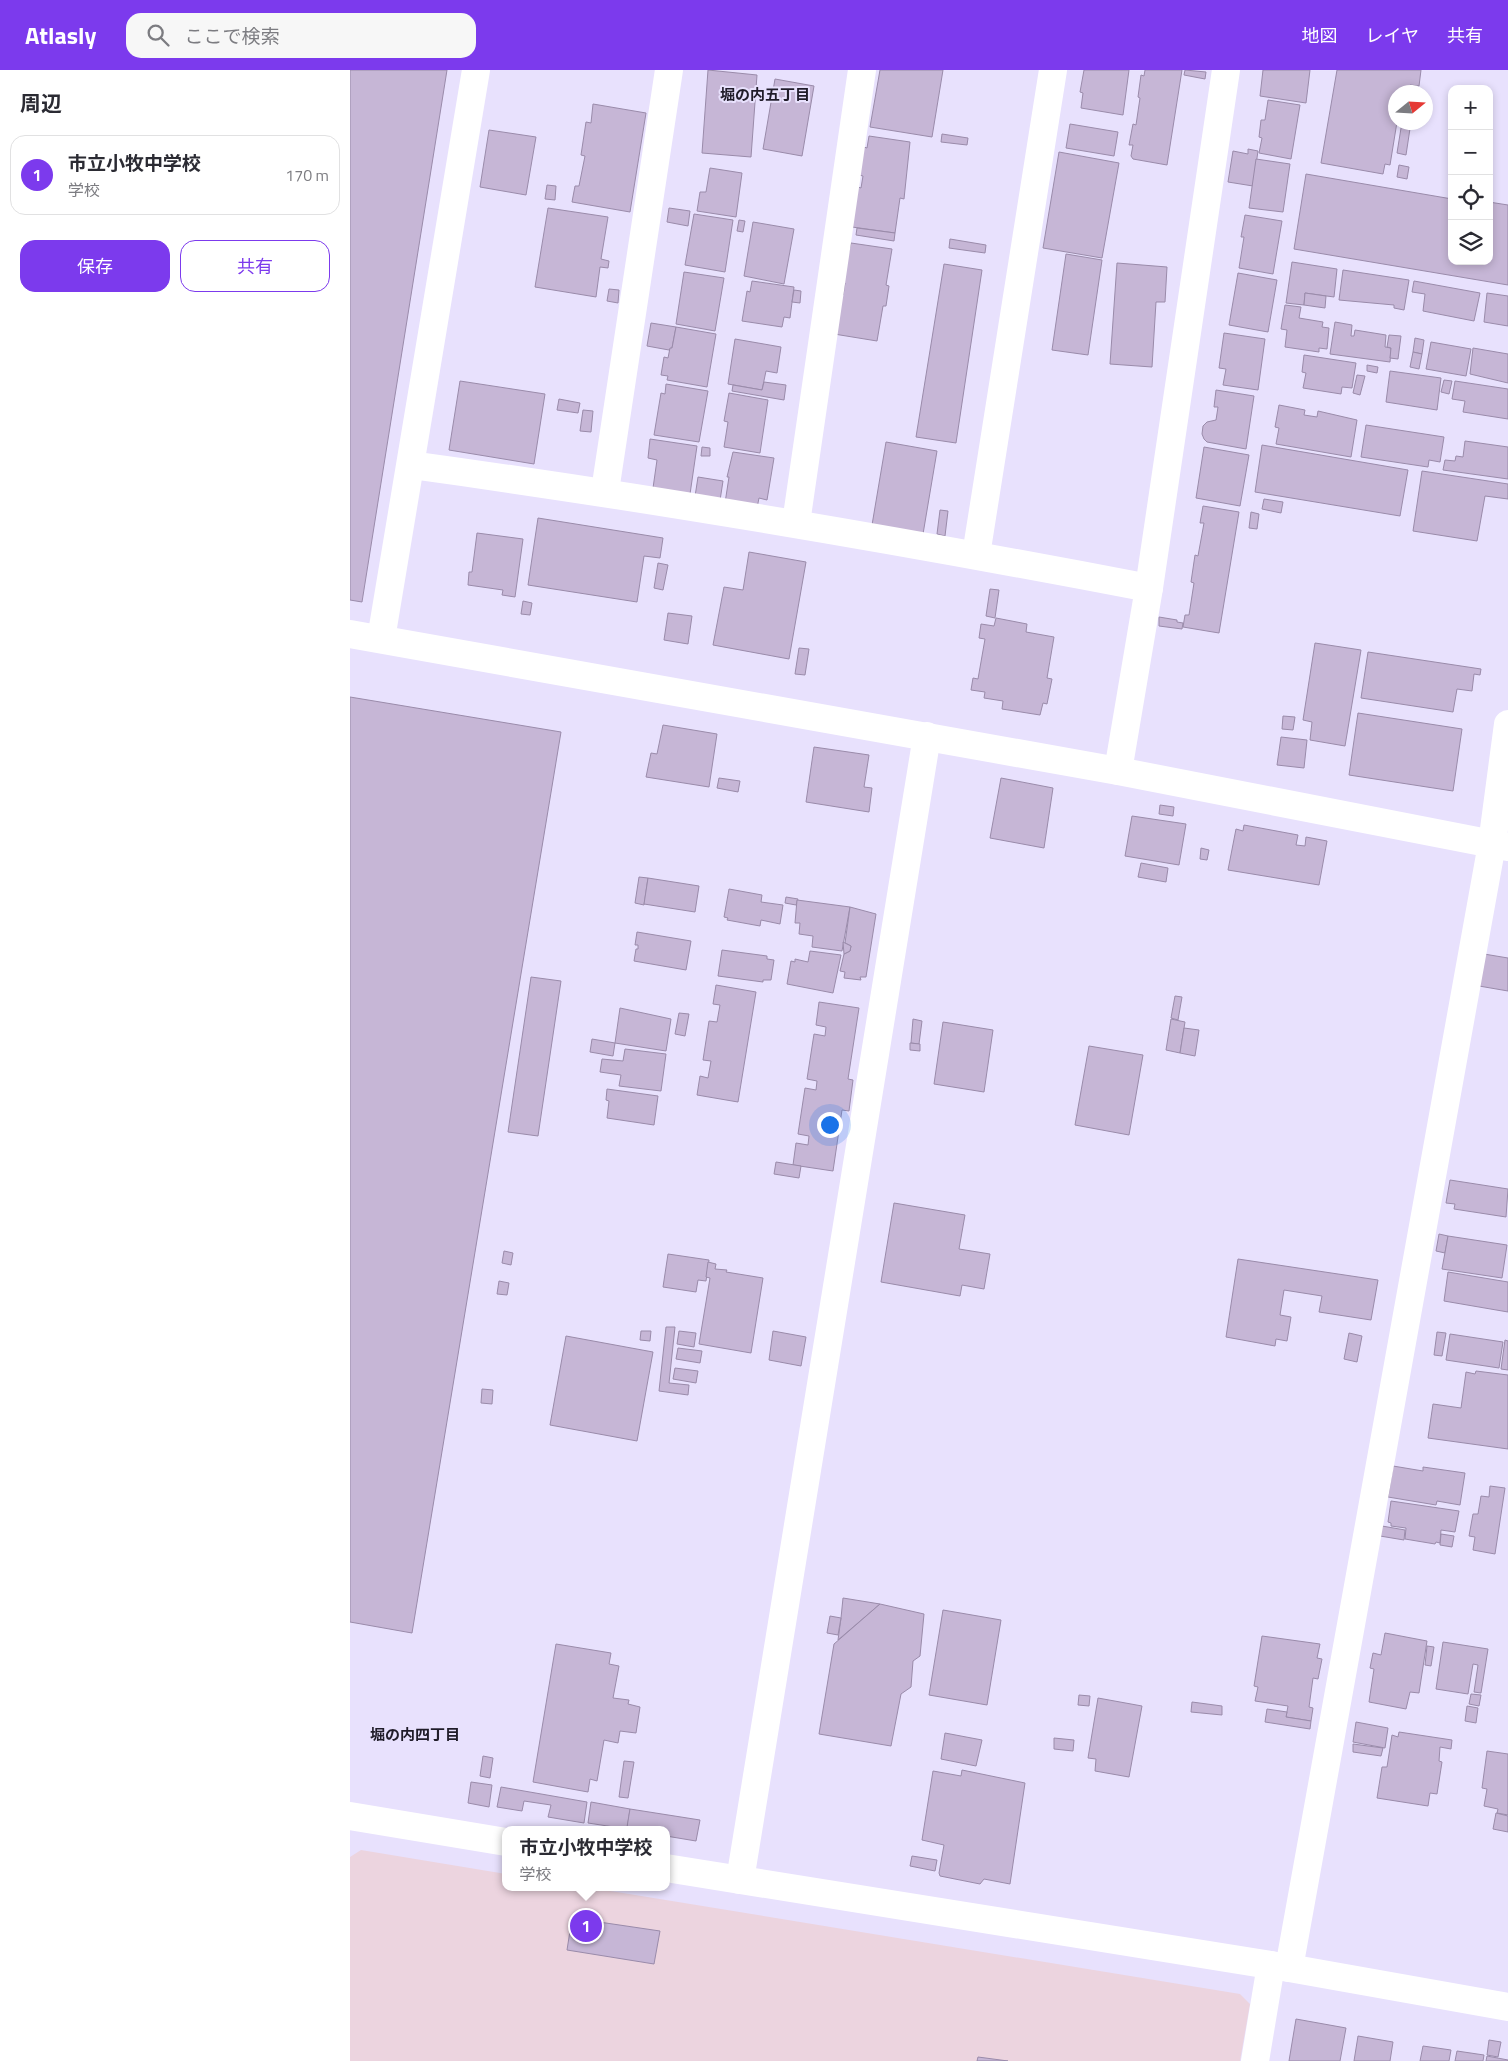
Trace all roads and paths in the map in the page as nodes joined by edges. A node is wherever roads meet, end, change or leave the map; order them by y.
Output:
1 (476, 70) edge
2 (669, 70) edge
3 (862, 70) edge
4 (1053, 70) edge
5 (1226, 70) edge
6 (411, 465) junction
7 (605, 491) junction
8 (796, 523) junction
9 (976, 555) junction
10 (1148, 588) junction
11 (350, 634) edge
12 (381, 639) junction
13 (1508, 724) edge
14 (927, 736) junction
15 (1118, 770) junction
16 (1500, 845) edge
17 (350, 1816) edge
18 (502, 1841) edge
19 (670, 1869) edge
20 (740, 1880) junction
21 (1280, 1966) junction
22 (1508, 2007) edge
23 (1255, 2061) edge

1 - 6 street
2 - 7 street
3 - 8 street
4 - 9 street
5 - 10 street
6 - 7 street
6 - 12 street
7 - 8 street
8 - 9 street
9 - 10 street
10 - 15 street
11 - 12 street
12 - 14 street
13 - 16 street
14 - 15 street
14 - 20 street
15 - 16 street
16 - 21 street
17 - 18 street
19 - 20 street
20 - 21 street
21 - 22 street
21 - 23 street

